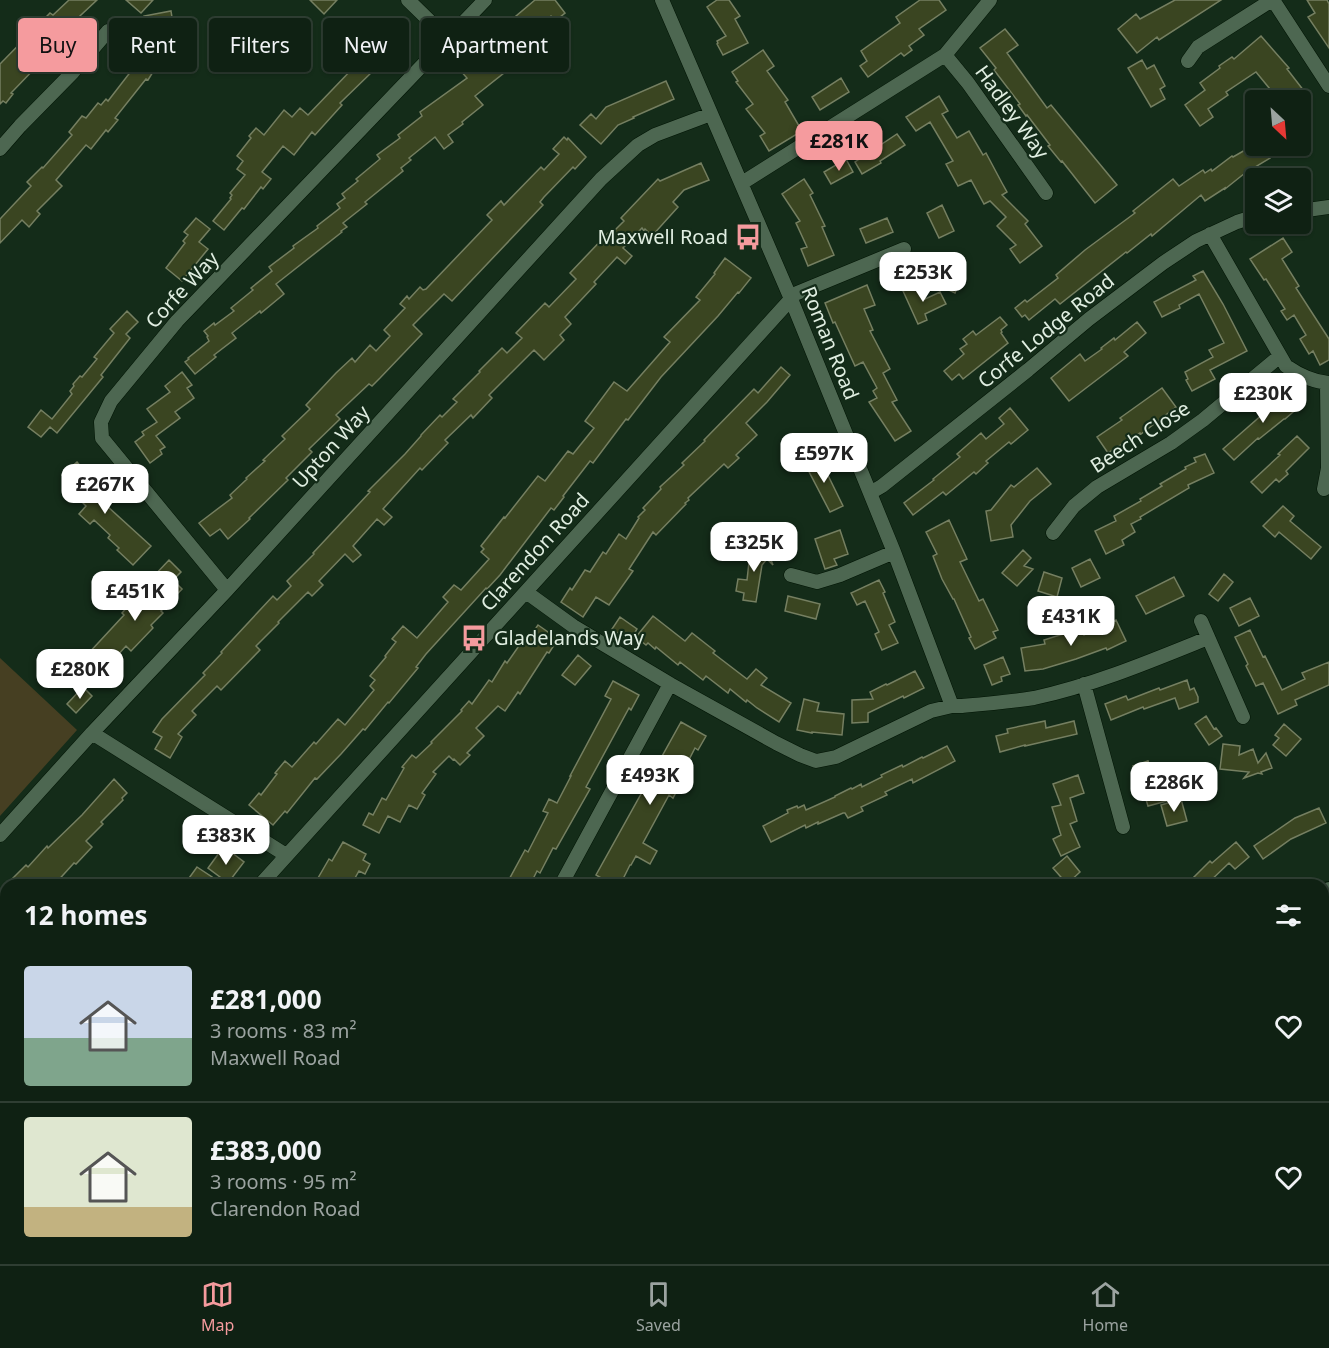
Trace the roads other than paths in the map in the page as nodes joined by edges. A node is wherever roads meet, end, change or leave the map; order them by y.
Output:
1 (408, 0) edge
2 (485, 0) edge
3 (662, 0) edge
4 (990, 0) edge
5 (1272, 0) edge
6 (426, 18) edge
7 (468, 18) edge
8 (108, 31) dead end
9 (945, 55) junction
10 (1188, 61) dead end
11 (421, 67) edge
12 (1329, 86) edge
13 (711, 114) junction
14 (0, 149) edge
15 (742, 183) junction
16 (1046, 193) dead end
17 (1329, 207) edge
18 (1311, 209) edge
19 (1245, 219) edge
20 (1210, 234) junction
21 (904, 249) dead end
22 (791, 297) junction
23 (1280, 356) junction
24 (1328, 383) edge
25 (1324, 489) dead end
26 (870, 493) junction
27 (1053, 533) dead end
28 (894, 552) junction
29 (791, 574) dead end
30 (227, 590) junction
31 (526, 591) junction
32 (1201, 621) dead end
33 (1208, 638) junction
34 (670, 684) junction
35 (1084, 684) junction
36 (952, 706) junction
37 (1243, 717) dead end
38 (92, 733) junction
39 (1123, 828) dead end
40 (0, 835) edge
41 (286, 855) junction
42 (265, 879) edge
43 (564, 879) edge

1 - 6 street
2 - 7 street, Corfe Way
3 - 13 street, Roman Road
4 - 9 street
5 - 10 street
5 - 12 street
8 - 14 street
9 - 15 street
9 - 16 street, Hadley Way
11 - 30 street, Corfe Way
13 - 15 street, Roman Road
13 - 30 street, Upton Way
15 - 22 street, Roman Road
17 - 18 street
19 - 20 street, Corfe Lodge Road
20 - 23 street
20 - 26 street, Corfe Lodge Road
21 - 22 street
22 - 26 street, Roman Road
22 - 31 street, Clarendon Road
23 - 24 street
23 - 27 street, Beech Close
24 - 25 street
26 - 28 street, Roman Road
28 - 29 street
28 - 36 street, Roman Road
30 - 38 street, Upton Way
31 - 34 street
31 - 41 street, Clarendon Road
32 - 33 street
33 - 35 street
33 - 37 street
34 - 36 street
34 - 43 street
35 - 36 street
35 - 39 street
38 - 40 street, Upton Way
38 - 41 street
41 - 42 street, Clarendon Road

